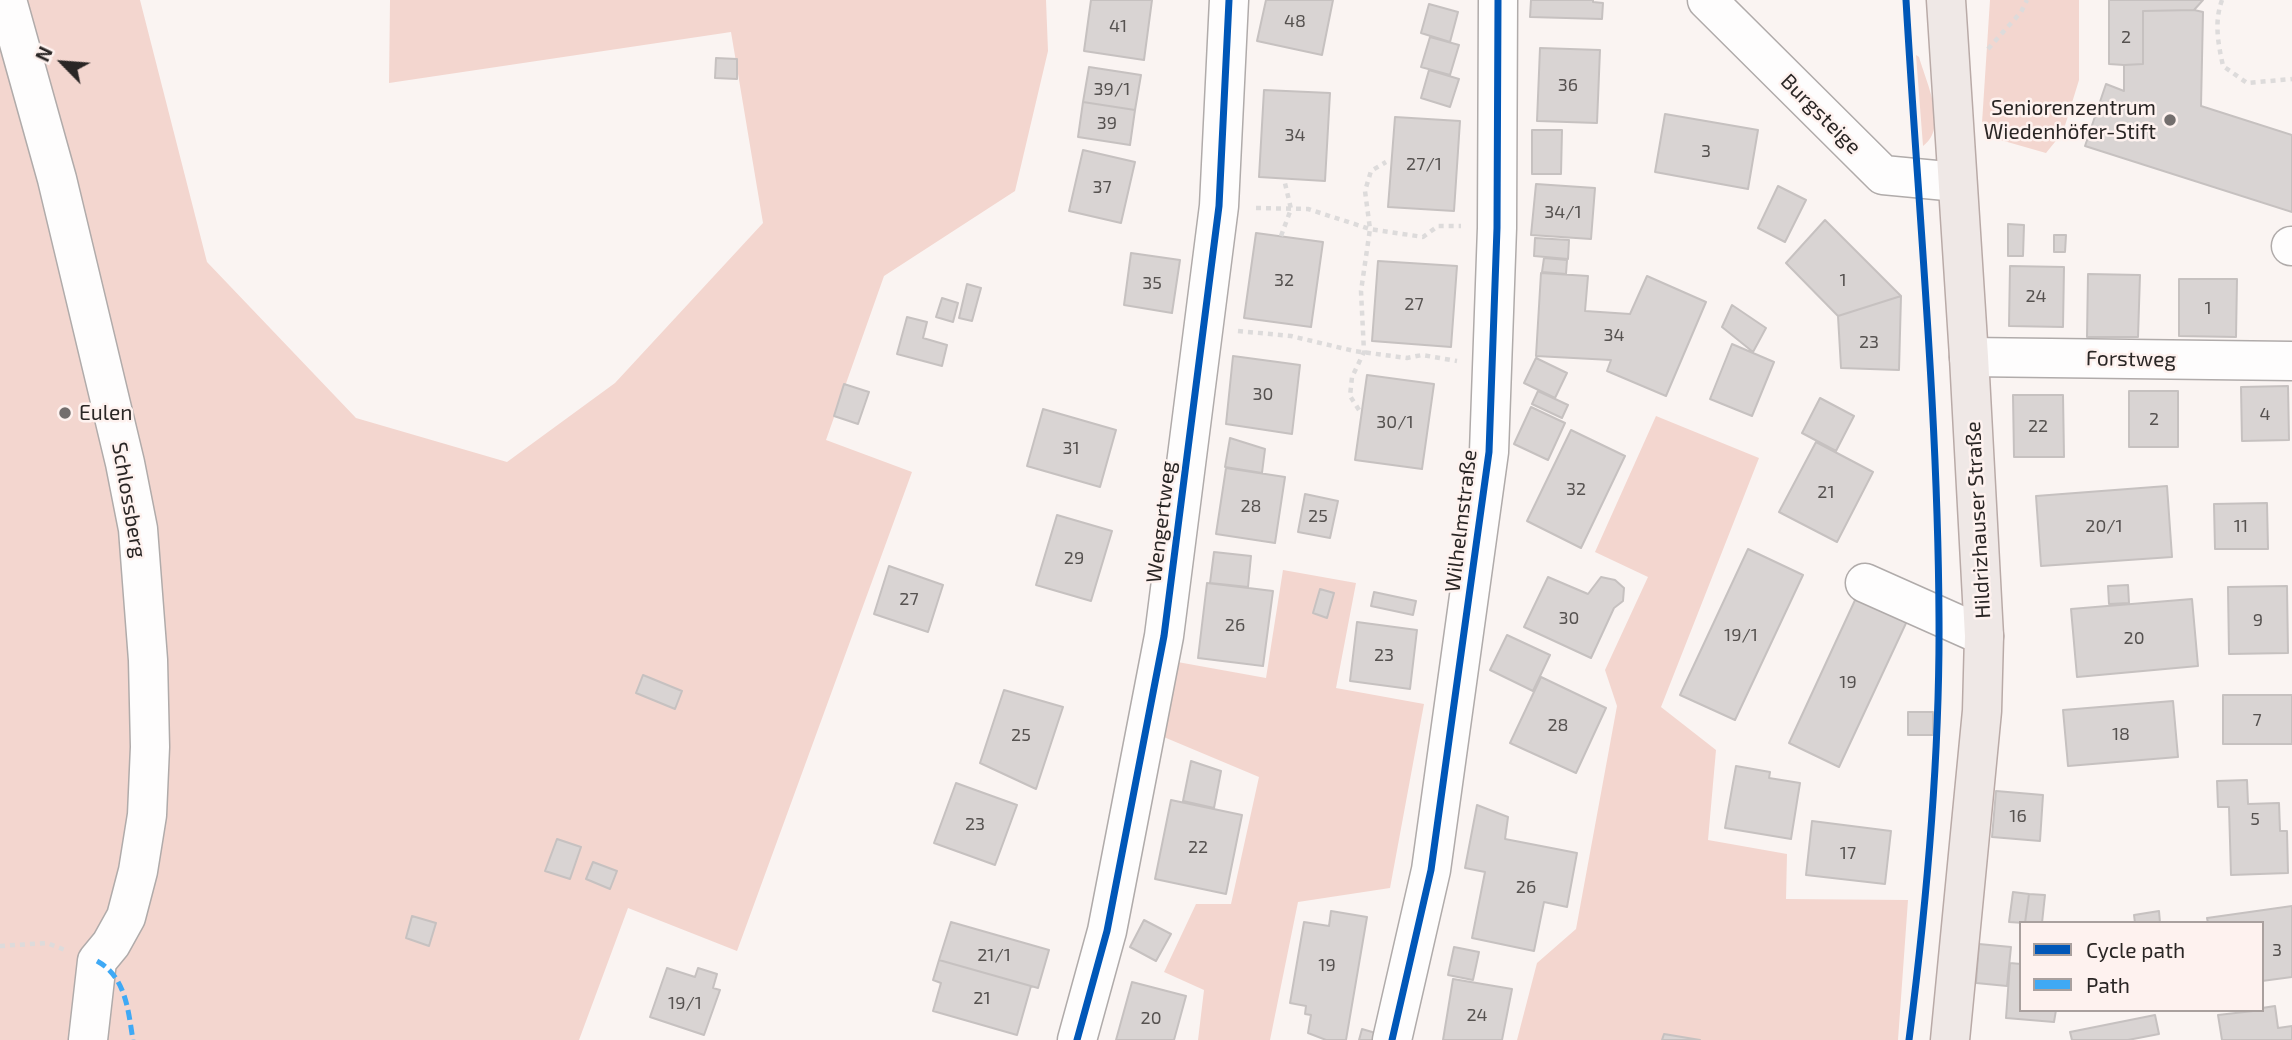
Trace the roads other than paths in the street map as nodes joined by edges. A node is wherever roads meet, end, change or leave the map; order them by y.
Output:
1 (6, 0) edge
2 (1228, 0) edge
3 (1497, 0) edge
4 (1707, 0) edge
5 (1946, 0) edge
6 (1957, 183) junction
7 (1969, 357) junction
8 (2292, 361) edge
9 (1865, 583) dead end
10 (1984, 636) junction
11 (88, 1040) edge
12 (1077, 1040) edge
13 (1392, 1040) edge
14 (1950, 1040) edge

1 - 11 street, Schlossberg
2 - 12 street, Wengertweg
3 - 13 street, Wilhelmstraße
4 - 6 street, Burgsteige
5 - 6 main road, Hildrizhauser Straße
6 - 7 main road, Hildrizhauser Straße
7 - 8 street, Forstweg
7 - 10 main road, Hildrizhauser Straße
9 - 10 street
10 - 14 main road, Hildrizhauser Straße

